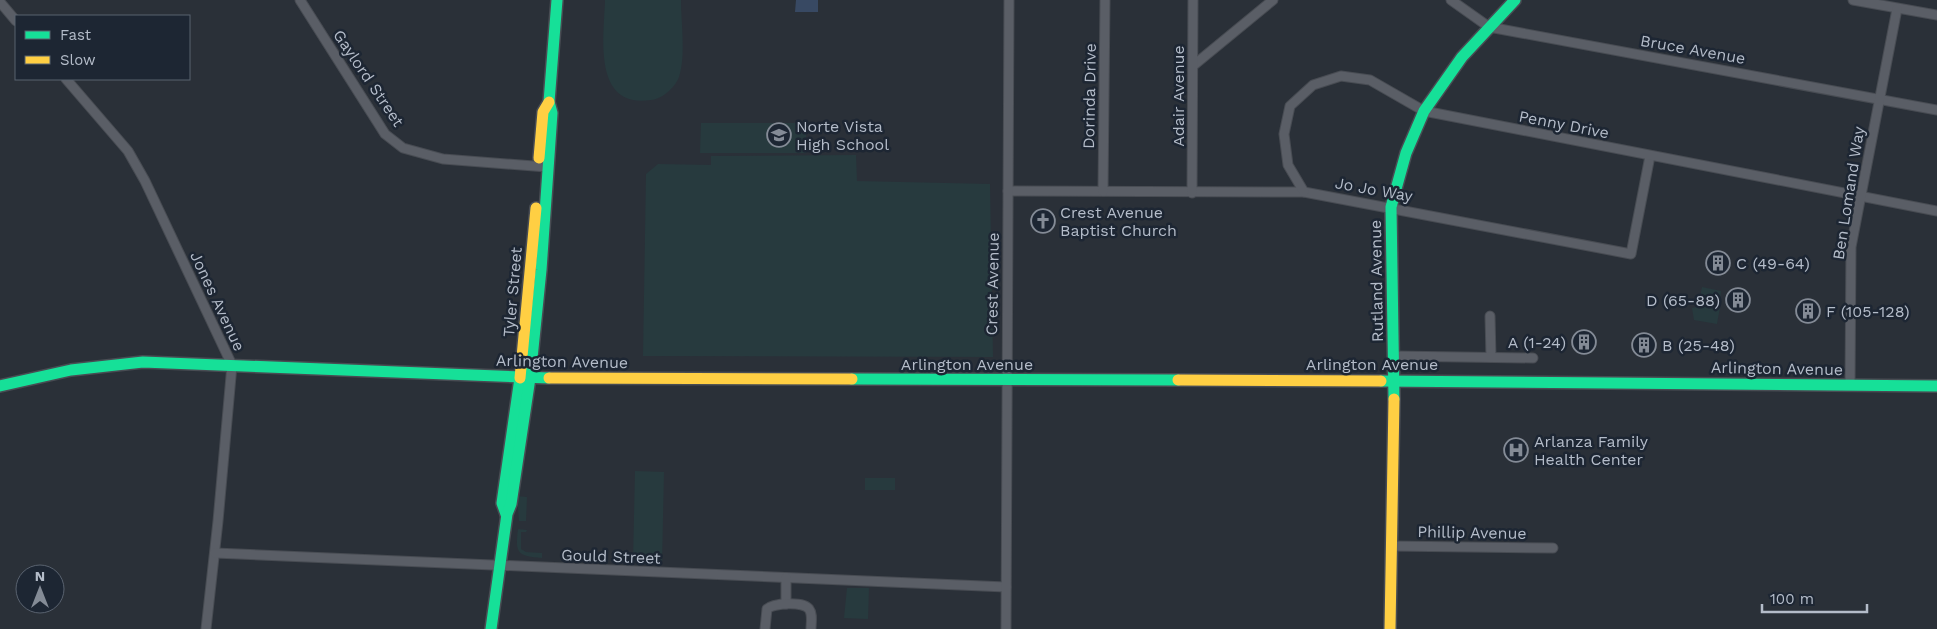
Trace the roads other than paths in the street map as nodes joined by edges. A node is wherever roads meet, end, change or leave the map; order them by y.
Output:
1 (300, 0) edge
2 (557, 0) edge
3 (1009, 0) edge
4 (1105, 0) edge
5 (1193, 0) edge
6 (1273, 0) edge
7 (1451, 0) edge
8 (1515, 0) edge
9 (1853, 0) edge
10 (0, 2) edge
11 (1898, 9) junction
12 (1937, 16) edge
13 (15, 20) edge
14 (1489, 27) junction
15 (1194, 64) junction
16 (67, 80) edge
17 (1880, 99) junction
18 (1937, 110) edge
19 (1424, 111) junction
20 (1650, 156) junction
21 (543, 166) junction
22 (1008, 191) junction
23 (1104, 191) junction
24 (1304, 192) junction
25 (1192, 193) junction
26 (1860, 196) junction
27 (1391, 207) junction
28 (1937, 211) edge
29 (1490, 316) dead end
30 (1394, 356) junction
31 (1490, 357) junction
32 (1533, 358) dead end
33 (232, 365) junction
34 (525, 378) junction
35 (1006, 381) junction
36 (1394, 381) junction
37 (1850, 385) junction
38 (0, 386) edge
39 (1937, 386) edge
40 (1391, 546) junction
41 (1553, 548) dead end
42 (215, 553) junction
43 (500, 567) junction
44 (789, 578) junction
45 (1006, 587) junction
46 (788, 604) junction
47 (206, 629) edge
48 (491, 629) edge
49 (765, 629) edge
50 (811, 629) edge
51 (1006, 629) edge
52 (1390, 629) edge

1 - 21 street, Gaylord Street
2 - 21 main road, Tyler Street
3 - 22 street, Crest Avenue
4 - 23 street, Dorinda Drive
5 - 15 street, Adair Avenue
6 - 15 street
7 - 14 street, Bruce Avenue
8 - 14 main road, Rutland Avenue
9 - 11 street
10 - 13 street
11 - 12 street
11 - 17 street, Ben Lomand Way
14 - 17 street, Bruce Avenue
14 - 19 main road, Rutland Avenue
15 - 25 street, Adair Avenue
16 - 33 street, Jones Avenue
17 - 18 street, Bruce Avenue
17 - 26 street, Ben Lomand Way
19 - 20 street, Penny Drive
19 - 24 street, Penny Drive
19 - 27 main road, Rutland Avenue
20 - 26 street, Penny Drive
20 - 27 street, Jo Jo Way
21 - 34 main road, Tyler Street
22 - 23 street, Jo Jo Way
22 - 35 street, Crest Avenue
23 - 25 street, Jo Jo Way
24 - 25 street, Jo Jo Way
24 - 27 street, Jo Jo Way
26 - 28 street, Penny Drive
26 - 37 street, Ben Lomand Way
27 - 30 main road, Rutland Avenue
29 - 31 street
30 - 31 street
30 - 36 main road, Rutland Avenue
31 - 32 street
33 - 34 main road, Arlington Avenue
33 - 38 main road, Arlington Avenue
33 - 42 street, Jones Avenue
34 - 35 main road, Arlington Avenue
34 - 43 main road, Tyler Street
35 - 36 main road, Arlington Avenue
35 - 45 street, Crest Avenue
36 - 37 main road, Arlington Avenue
36 - 40 main road, Rutland Avenue
37 - 39 main road, Arlington Avenue
40 - 41 street, Phillip Avenue
40 - 52 main road, Rutland Avenue
42 - 43 street, Gould Street
42 - 47 street, Jones Avenue
43 - 44 street, Gould Street
43 - 48 main road, Tyler Street
44 - 45 street, Gould Street
44 - 46 street
45 - 51 street, Crest Avenue
46 - 49 street
46 - 50 street

